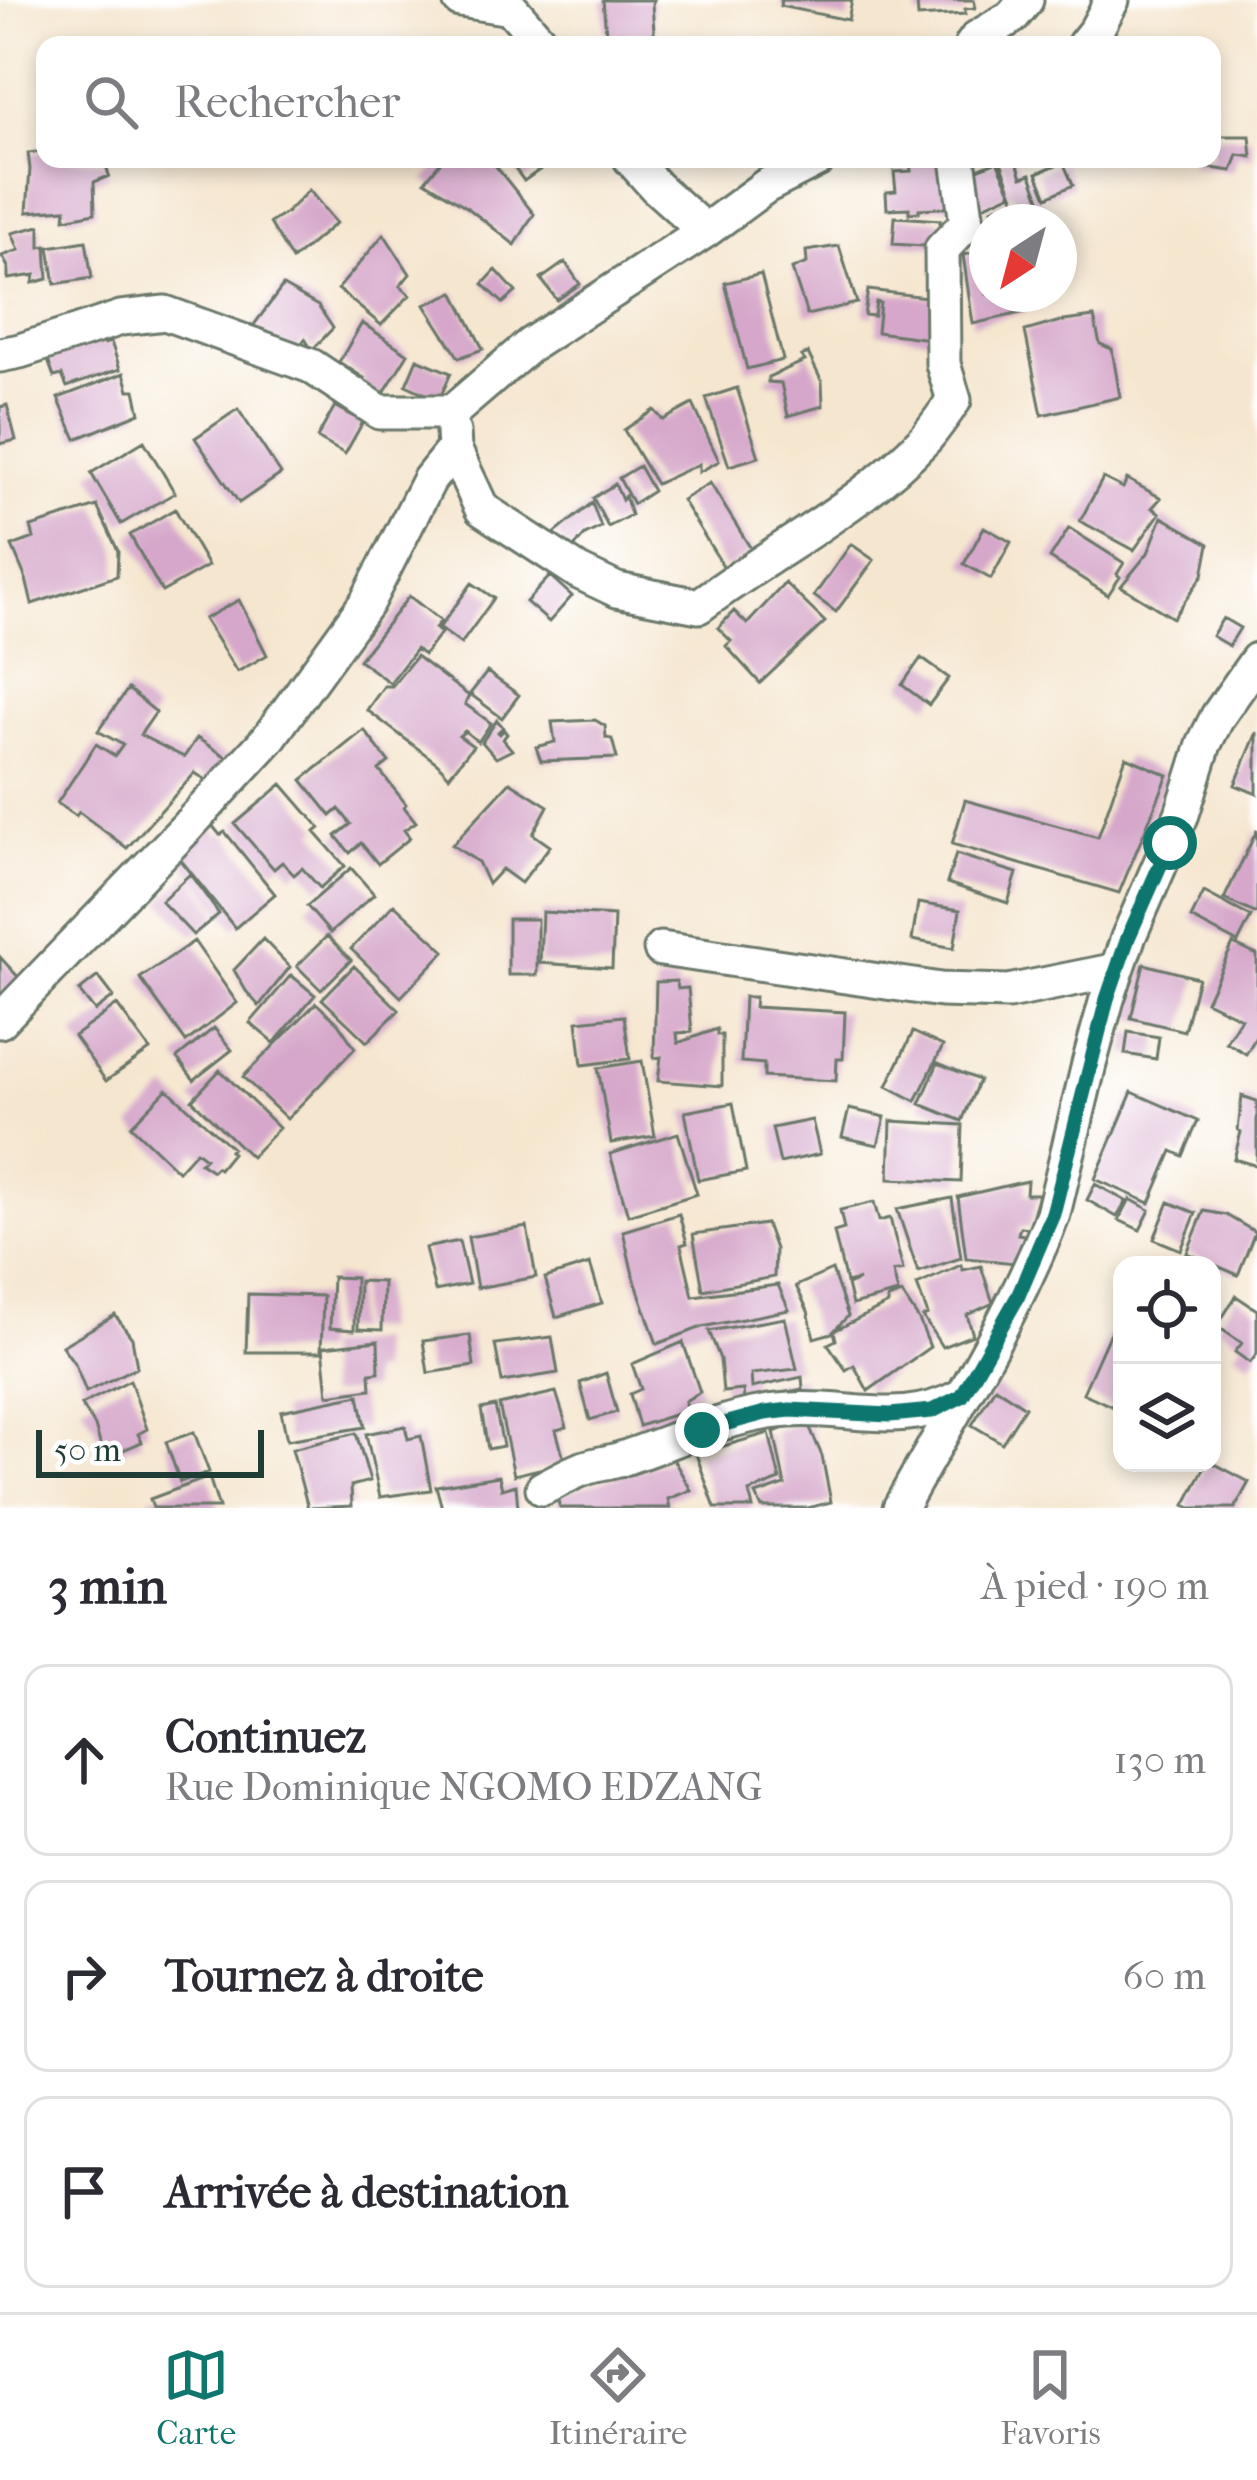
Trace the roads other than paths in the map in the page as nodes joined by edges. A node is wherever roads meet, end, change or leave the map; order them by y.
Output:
1 (460, 0) edge
2 (1026, 0) edge
3 (1112, 0) edge
4 (511, 4) edge
5 (536, 36) edge
6 (980, 36) edge
7 (1091, 36) edge
8 (640, 168) edge
9 (801, 168) edge
10 (959, 168) edge
11 (705, 231) junction
12 (0, 355) edge
13 (452, 412) junction
14 (454, 449) junction
15 (1257, 660) edge
16 (661, 949) dead end
17 (1117, 970) junction
18 (0, 1022) edge
19 (962, 1396) junction
20 (543, 1488) dead end
21 (900, 1508) edge

1 - 4 street
2 - 6 street
3 - 7 street
4 - 5 street
8 - 11 street
9 - 11 street
10 - 14 street
11 - 13 street
12 - 13 street
13 - 14 street
14 - 18 street
15 - 17 street
16 - 17 street
17 - 19 street
19 - 20 street
19 - 21 street

